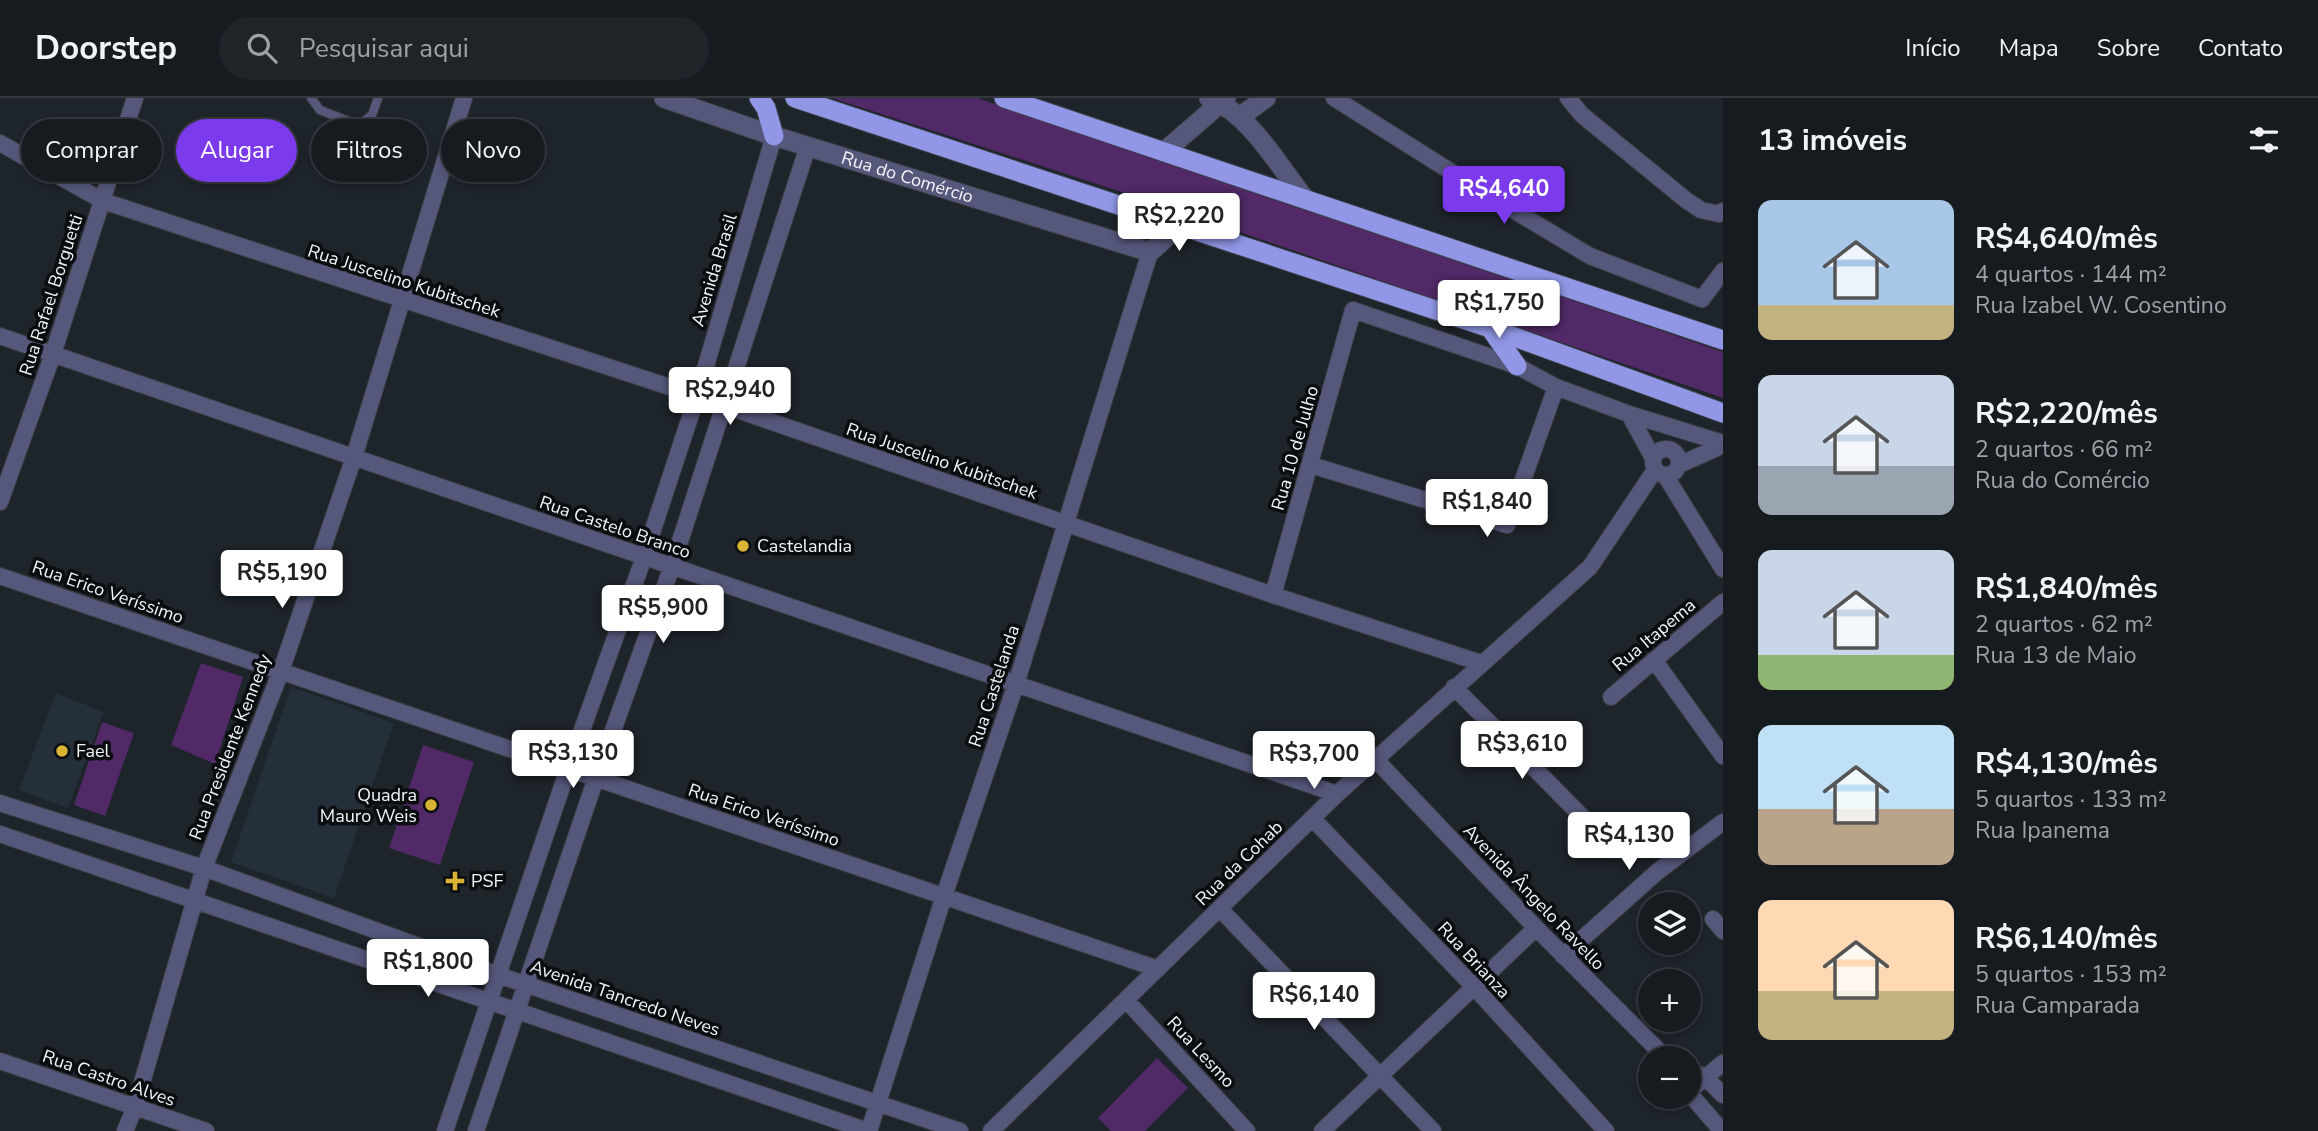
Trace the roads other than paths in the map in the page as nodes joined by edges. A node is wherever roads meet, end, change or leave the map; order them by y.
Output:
1 (135, 98) edge
2 (311, 98) edge
3 (378, 98) edge
4 (464, 98) edge
5 (664, 98) edge
6 (759, 98) edge
7 (795, 98) edge
8 (1004, 98) edge
9 (1266, 98) edge
10 (1334, 98) edge
11 (1568, 98) edge
12 (1218, 99) edge
13 (1241, 116) junction
14 (774, 136) junction
15 (0, 143) edge
16 (808, 146) junction
17 (1164, 152) junction
18 (1305, 199) junction
19 (103, 201) junction
20 (1721, 212) edge
21 (1181, 224) junction
22 (1150, 252) junction
23 (1723, 271) edge
24 (402, 301) junction
25 (1490, 328) junction
26 (0, 336) edge
27 (1723, 340) edge
28 (53, 354) junction
29 (1517, 366) junction
30 (1556, 387) junction
31 (697, 396) junction
32 (724, 406) junction
33 (1723, 413) edge
34 (1629, 414) junction
35 (1723, 444) edge
36 (354, 457) junction
37 (1311, 465) junction
38 (1663, 467) junction
39 (0, 502) edge
40 (1065, 524) junction
41 (644, 557) junction
42 (672, 566) junction
43 (1723, 569) edge
44 (0, 576) edge
45 (1273, 595) junction
46 (1723, 602) edge
47 (1654, 660) junction
48 (1481, 663) junction
49 (281, 671) junction
50 (1016, 684) junction
51 (1454, 687) junction
52 (1611, 697) dead end
53 (1723, 756) edge
54 (1376, 760) junction
55 (568, 769) junction
56 (596, 778) junction
57 (1337, 794) junction
58 (0, 803) edge
59 (1312, 818) junction
60 (1723, 822) edge
61 (0, 834) edge
62 (1615, 850) dead end
63 (204, 868) junction
64 (944, 896) junction
65 (194, 899) junction
66 (1220, 909) junction
67 (1536, 928) junction
68 (1563, 956) junction
69 (1158, 969) junction
70 (498, 975) junction
71 (526, 984) junction
72 (1474, 987) junction
73 (1126, 1000) junction
74 (489, 1001) junction
75 (517, 1011) junction
76 (1654, 1046) edge
77 (0, 1061) edge
78 (1723, 1063) edge
79 (1381, 1075) junction
80 (1701, 1075) edge
81 (1705, 1077) junction
82 (1701, 1081) edge
83 (1723, 1095) edge
84 (1701, 1101) edge
85 (877, 1104) junction
86 (135, 1107) junction
87 (1716, 1112) edge
88 (125, 1131) edge
89 (206, 1131) edge
90 (445, 1131) edge
91 (476, 1131) edge
92 (868, 1131) edge
93 (960, 1131) edge
94 (991, 1131) edge
95 (1247, 1131) edge
96 (1322, 1131) edge
97 (1433, 1131) edge
98 (1606, 1131) edge
99 (1722, 1131) edge

1 - 19 street, Rua Rafael Borguetti
2 - 3 lane
4 - 24 street, Rua Presidente Kennedy
5 - 14 street, Rua do Comércio
6 - 14 highway
7 - 21 highway
8 - 17 highway
9 - 13 street
10 - 23 street
11 - 20 street
12 - 13 street
12 - 17 street
13 - 18 street
14 - 16 street, Rua do Comércio
14 - 31 street, Avenida Brasil
15 - 19 street, Rua Juscelino Kubitschek
16 - 22 street, Rua do Comércio
16 - 32 street
17 - 18 highway
18 - 27 highway
19 - 24 street, Rua Juscelino Kubitschek
19 - 28 street, Rua Rafael Borguetti
21 - 22 street
21 - 25 highway
22 - 40 street, Rua Castelanda
24 - 31 street, Rua Juscelino Kubitschek
24 - 36 street, Rua Presidente Kennedy
25 - 29 highway
25 - 33 highway
26 - 28 street, Rua Castelo Branco
28 - 36 street, Rua Castelo Branco
28 - 39 street, Rua Rafael Borguetti
29 - 30 street
29 - 37 street, Rua 10 de Julho
30 - 34 street
30 - 37 street
31 - 32 street, Rua Juscelino Kubitschek
31 - 41 street, Avenida Brasil
32 - 40 street, Rua Juscelino Kubitschek
32 - 42 street
34 - 35 street
34 - 38 street
35 - 38 street
36 - 41 street, Rua Castelo Branco
36 - 49 street, Rua Presidente Kennedy
37 - 45 street, Rua 10 de Julho
38 - 43 street
38 - 48 street, Rua da Cohab
40 - 45 street, Rua Juscelino Kubitschek
40 - 50 street, Rua Castelanda
41 - 42 street, Rua Castelo Branco
41 - 55 street, Avenida Brasil
42 - 50 street, Rua Castelo Branco
42 - 56 street
44 - 49 street, Rua Erico Veríssimo
45 - 48 street, Rua Juscelino Kubitschek
46 - 47 street, Rua Itapema
47 - 52 street, Rua Itapema
47 - 53 street
48 - 51 street, Rua da Cohab
49 - 55 street, Rua Erico Veríssimo
49 - 63 street, Rua Presidente Kennedy
50 - 57 street, Rua Castelo Branco
50 - 64 street, Rua Castelanda
51 - 54 street, Rua da Cohab
51 - 62 street
54 - 57 street, Rua da Cohab
54 - 67 street, Avenida Ângelo Ravello
55 - 56 street, Rua Erico Veríssimo
55 - 70 street, Avenida Brasil
56 - 64 street, Rua Erico Veríssimo
56 - 71 street
57 - 59 street, Rua da Cohab
58 - 63 street, Avenida Tancredo Neves
59 - 66 street, Rua da Cohab
59 - 72 street, Rua Brianza
60 - 68 street
61 - 65 street
63 - 65 street, Rua Presidente Kennedy
63 - 70 street, Avenida Tancredo Neves
64 - 69 street, Rua Erico Veríssimo
64 - 85 street, Rua Castelanda
65 - 74 street
65 - 86 street, Rua Presidente Kennedy
66 - 69 street, Rua da Cohab
66 - 79 street
67 - 68 street, Avenida Ângelo Ravello
67 - 72 street
68 - 76 street, Avenida Ângelo Ravello
69 - 73 street, Rua da Cohab
70 - 71 street, Avenida Tancredo Neves
70 - 74 street, Avenida Brasil
71 - 75 street
71 - 85 street, Avenida Tancredo Neves
72 - 79 street
72 - 98 street, Rua Brianza
73 - 94 street, Rua da Cohab
73 - 95 street, Rua Lesmo
74 - 75 street
74 - 90 street, Avenida Brasil
75 - 91 street
75 - 92 street
77 - 86 street, Rua Castro Alves
78 - 81 street
79 - 96 street
79 - 97 street
80 - 81 street
81 - 82 street
81 - 83 street
84 - 87 street
85 - 92 street, Rua Castelanda
85 - 93 street, Avenida Tancredo Neves
86 - 88 street, Rua Presidente Kennedy
86 - 89 street, Rua Castro Alves
87 - 99 street

